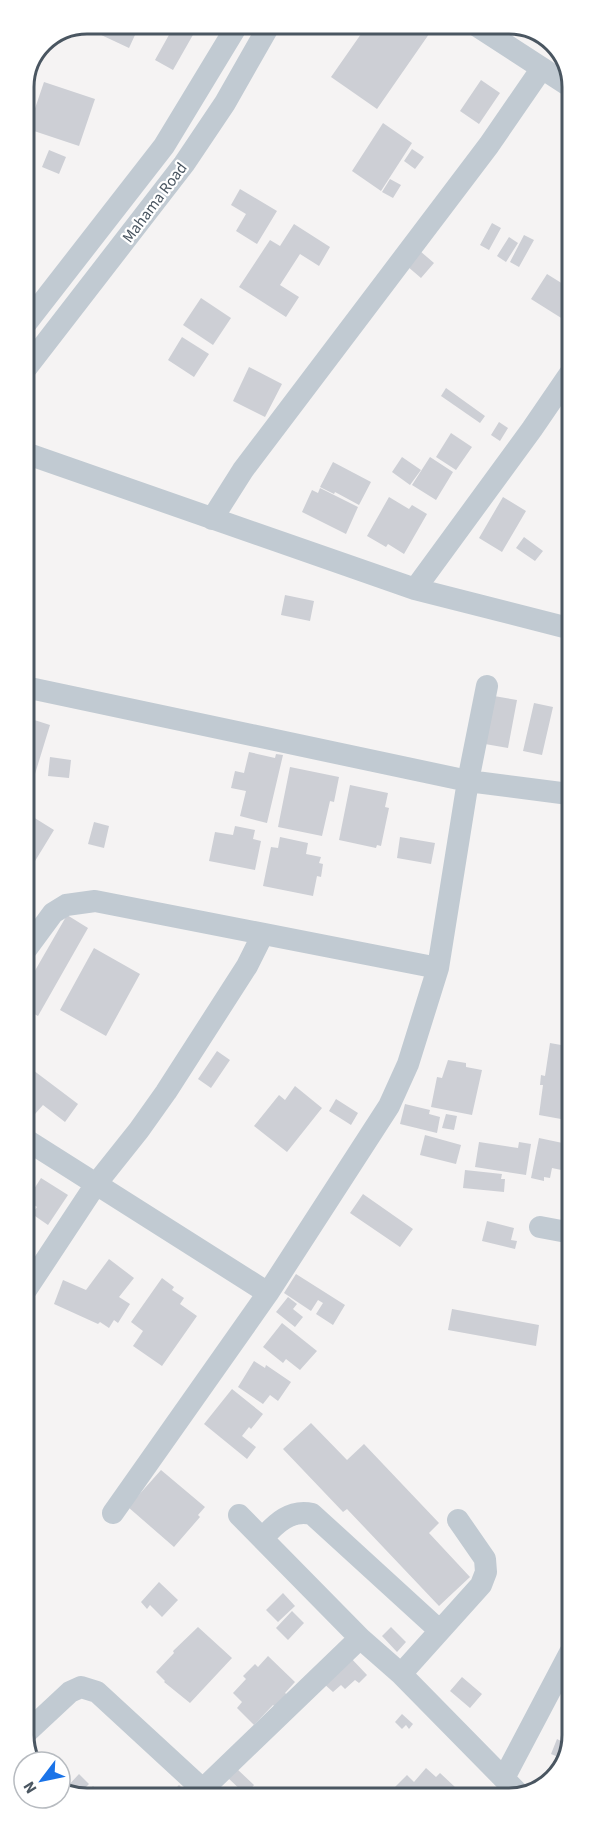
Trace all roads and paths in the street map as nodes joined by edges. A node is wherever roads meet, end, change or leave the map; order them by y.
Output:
1 (232, 34) edge
2 (264, 34) edge
3 (491, 35) edge
4 (542, 68) junction
5 (562, 81) edge
6 (34, 313) edge
7 (34, 358) edge
8 (562, 385) edge
9 (34, 456) edge
10 (212, 519) junction
11 (415, 589) junction
12 (562, 626) edge
13 (487, 686) dead end
14 (34, 689) edge
15 (468, 781) junction
16 (562, 793) edge
17 (263, 934) junction
18 (34, 939) edge
19 (438, 968) junction
20 (34, 1145) edge
21 (96, 1184) junction
22 (540, 1227) dead end
23 (562, 1231) edge
24 (34, 1278) edge
25 (268, 1293) junction
26 (112, 1513) dead end
27 (239, 1515) dead end
28 (458, 1520) dead end
29 (263, 1538) junction
30 (439, 1630) junction
31 (360, 1638) junction
32 (562, 1668) edge
33 (401, 1674) junction
34 (34, 1726) edge
35 (504, 1778) junction
36 (201, 1787) edge
37 (213, 1787) edge
38 (513, 1788) edge

1 - 6 street, Mahama Road
2 - 7 street, Mahama Road
3 - 4 street
4 - 5 street
4 - 10 street
8 - 11 street
9 - 10 street
10 - 11 street
11 - 12 street
13 - 15 street
14 - 15 street
15 - 16 street
15 - 19 street
17 - 18 street
17 - 19 street
17 - 21 street
19 - 25 street
20 - 21 street
21 - 24 street
21 - 25 street
22 - 23 street
25 - 26 street
27 - 29 street
28 - 30 street
29 - 30 street
29 - 31 street
30 - 33 street
31 - 33 street
31 - 37 street
32 - 35 street
33 - 35 street
34 - 36 street
35 - 38 street

